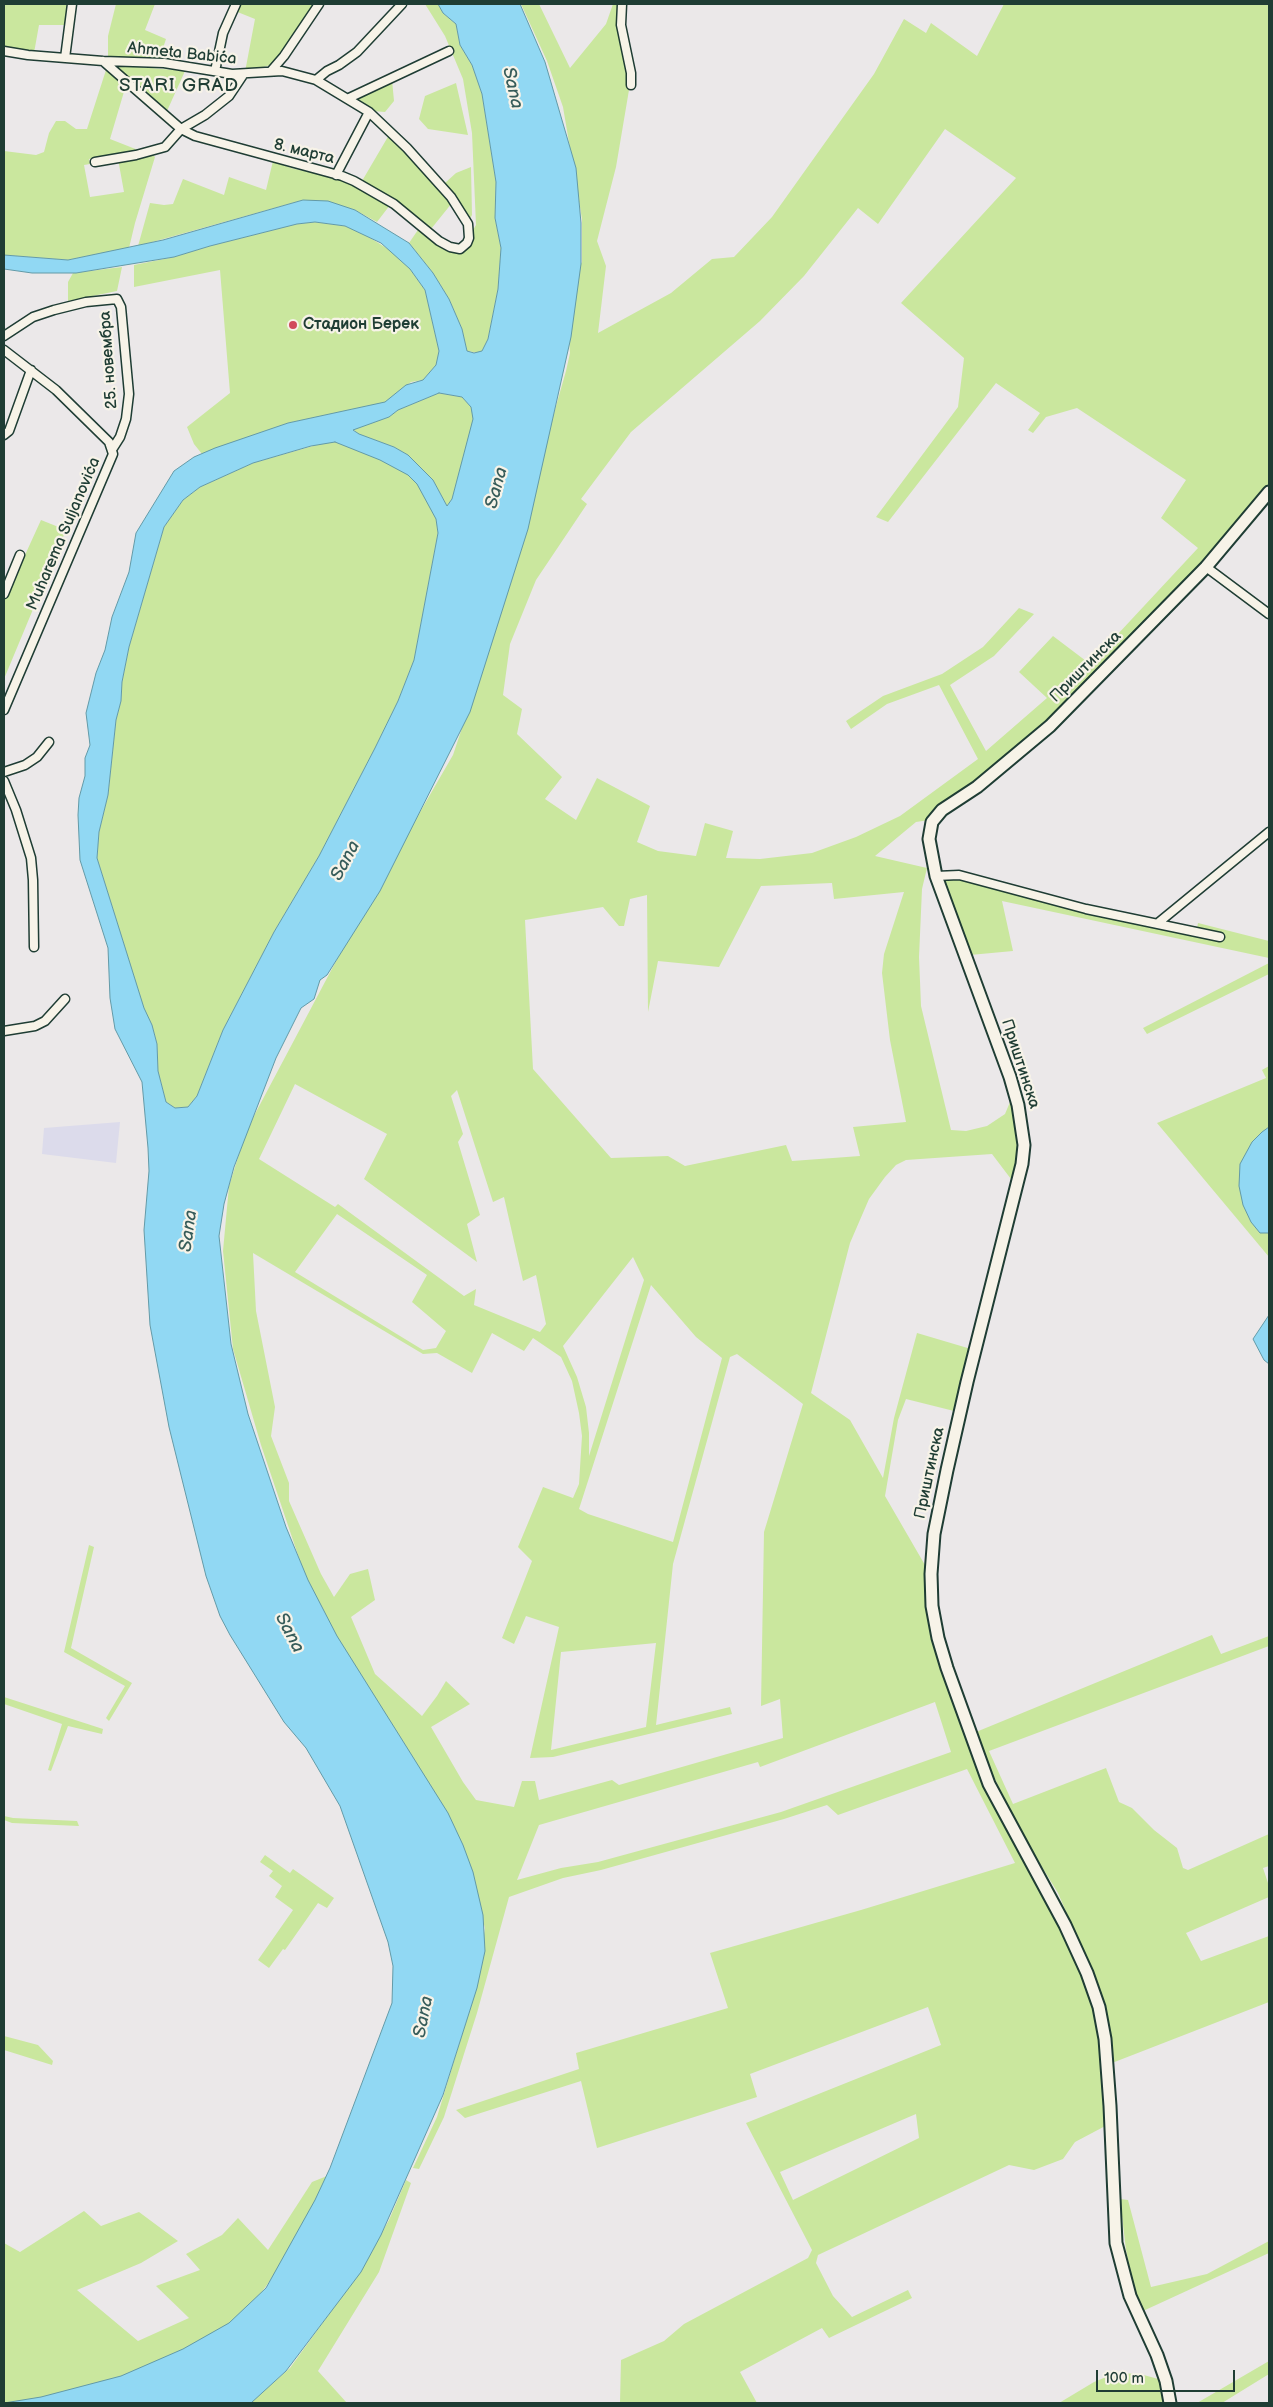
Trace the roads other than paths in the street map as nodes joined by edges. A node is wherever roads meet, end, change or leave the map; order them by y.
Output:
1 (72, 4) edge
2 (236, 4) edge
3 (319, 4) edge
4 (402, 4) edge
5 (622, 4) edge
6 (4, 51) edge
7 (449, 51) dead end
8 (65, 58) junction
9 (103, 62) junction
10 (215, 71) junction
11 (271, 71) junction
12 (243, 75) junction
13 (316, 80) junction
14 (631, 85) dead end
15 (349, 98) junction
16 (368, 112) junction
17 (181, 130) junction
18 (95, 162) dead end
19 (336, 175) junction
20 (463, 215) joint
21 (4, 336) edge
22 (4, 350) edge
23 (31, 370) junction
24 (4, 435) edge
25 (112, 448) junction
26 (1269, 492) edge
27 (20, 555) dead end
28 (1206, 567) junction
29 (4, 594) edge
30 (1269, 614) edge
31 (4, 710) edge
32 (49, 742) dead end
33 (4, 772) edge
34 (4, 781) edge
35 (1269, 832) edge
36 (936, 876) junction
37 (1158, 923) junction
38 (1220, 937) dead end
39 (34, 947) dead end
40 (65, 999) dead end
41 (4, 1031) edge
42 (1170, 2403) edge

1 - 8 street
2 - 10 street
3 - 11 street
4 - 13 street
5 - 14 street
6 - 8 street, Ahmeta Babića
7 - 15 street
8 - 9 street, Ahmeta Babića
9 - 10 street, Ahmeta Babića
9 - 17 street, Ahmeta Babića
10 - 12 street, Ahmeta Babića
11 - 12 street, Ahmeta Babića
11 - 13 street, Ahmeta Babića
12 - 17 street
13 - 15 street, Ahmeta Babića
15 - 16 street, Ahmeta Babića
16 - 19 street
16 - 20 street, Ahmeta Babića
17 - 18 street
17 - 19 street, 8. марта
19 - 20 street, 8. марта
21 - 25 street, 25. новембра
22 - 23 street, Muharema Suljanovića
23 - 24 street
23 - 25 street, Muharema Suljanovića
25 - 31 street, Muharema Suljanovića
26 - 28 street, Приштинска
27 - 29 street
28 - 30 street
28 - 36 street, Приштинска
32 - 33 street
34 - 39 street
35 - 37 street
36 - 37 street
36 - 42 street, Приштинска
37 - 38 street
40 - 41 street

